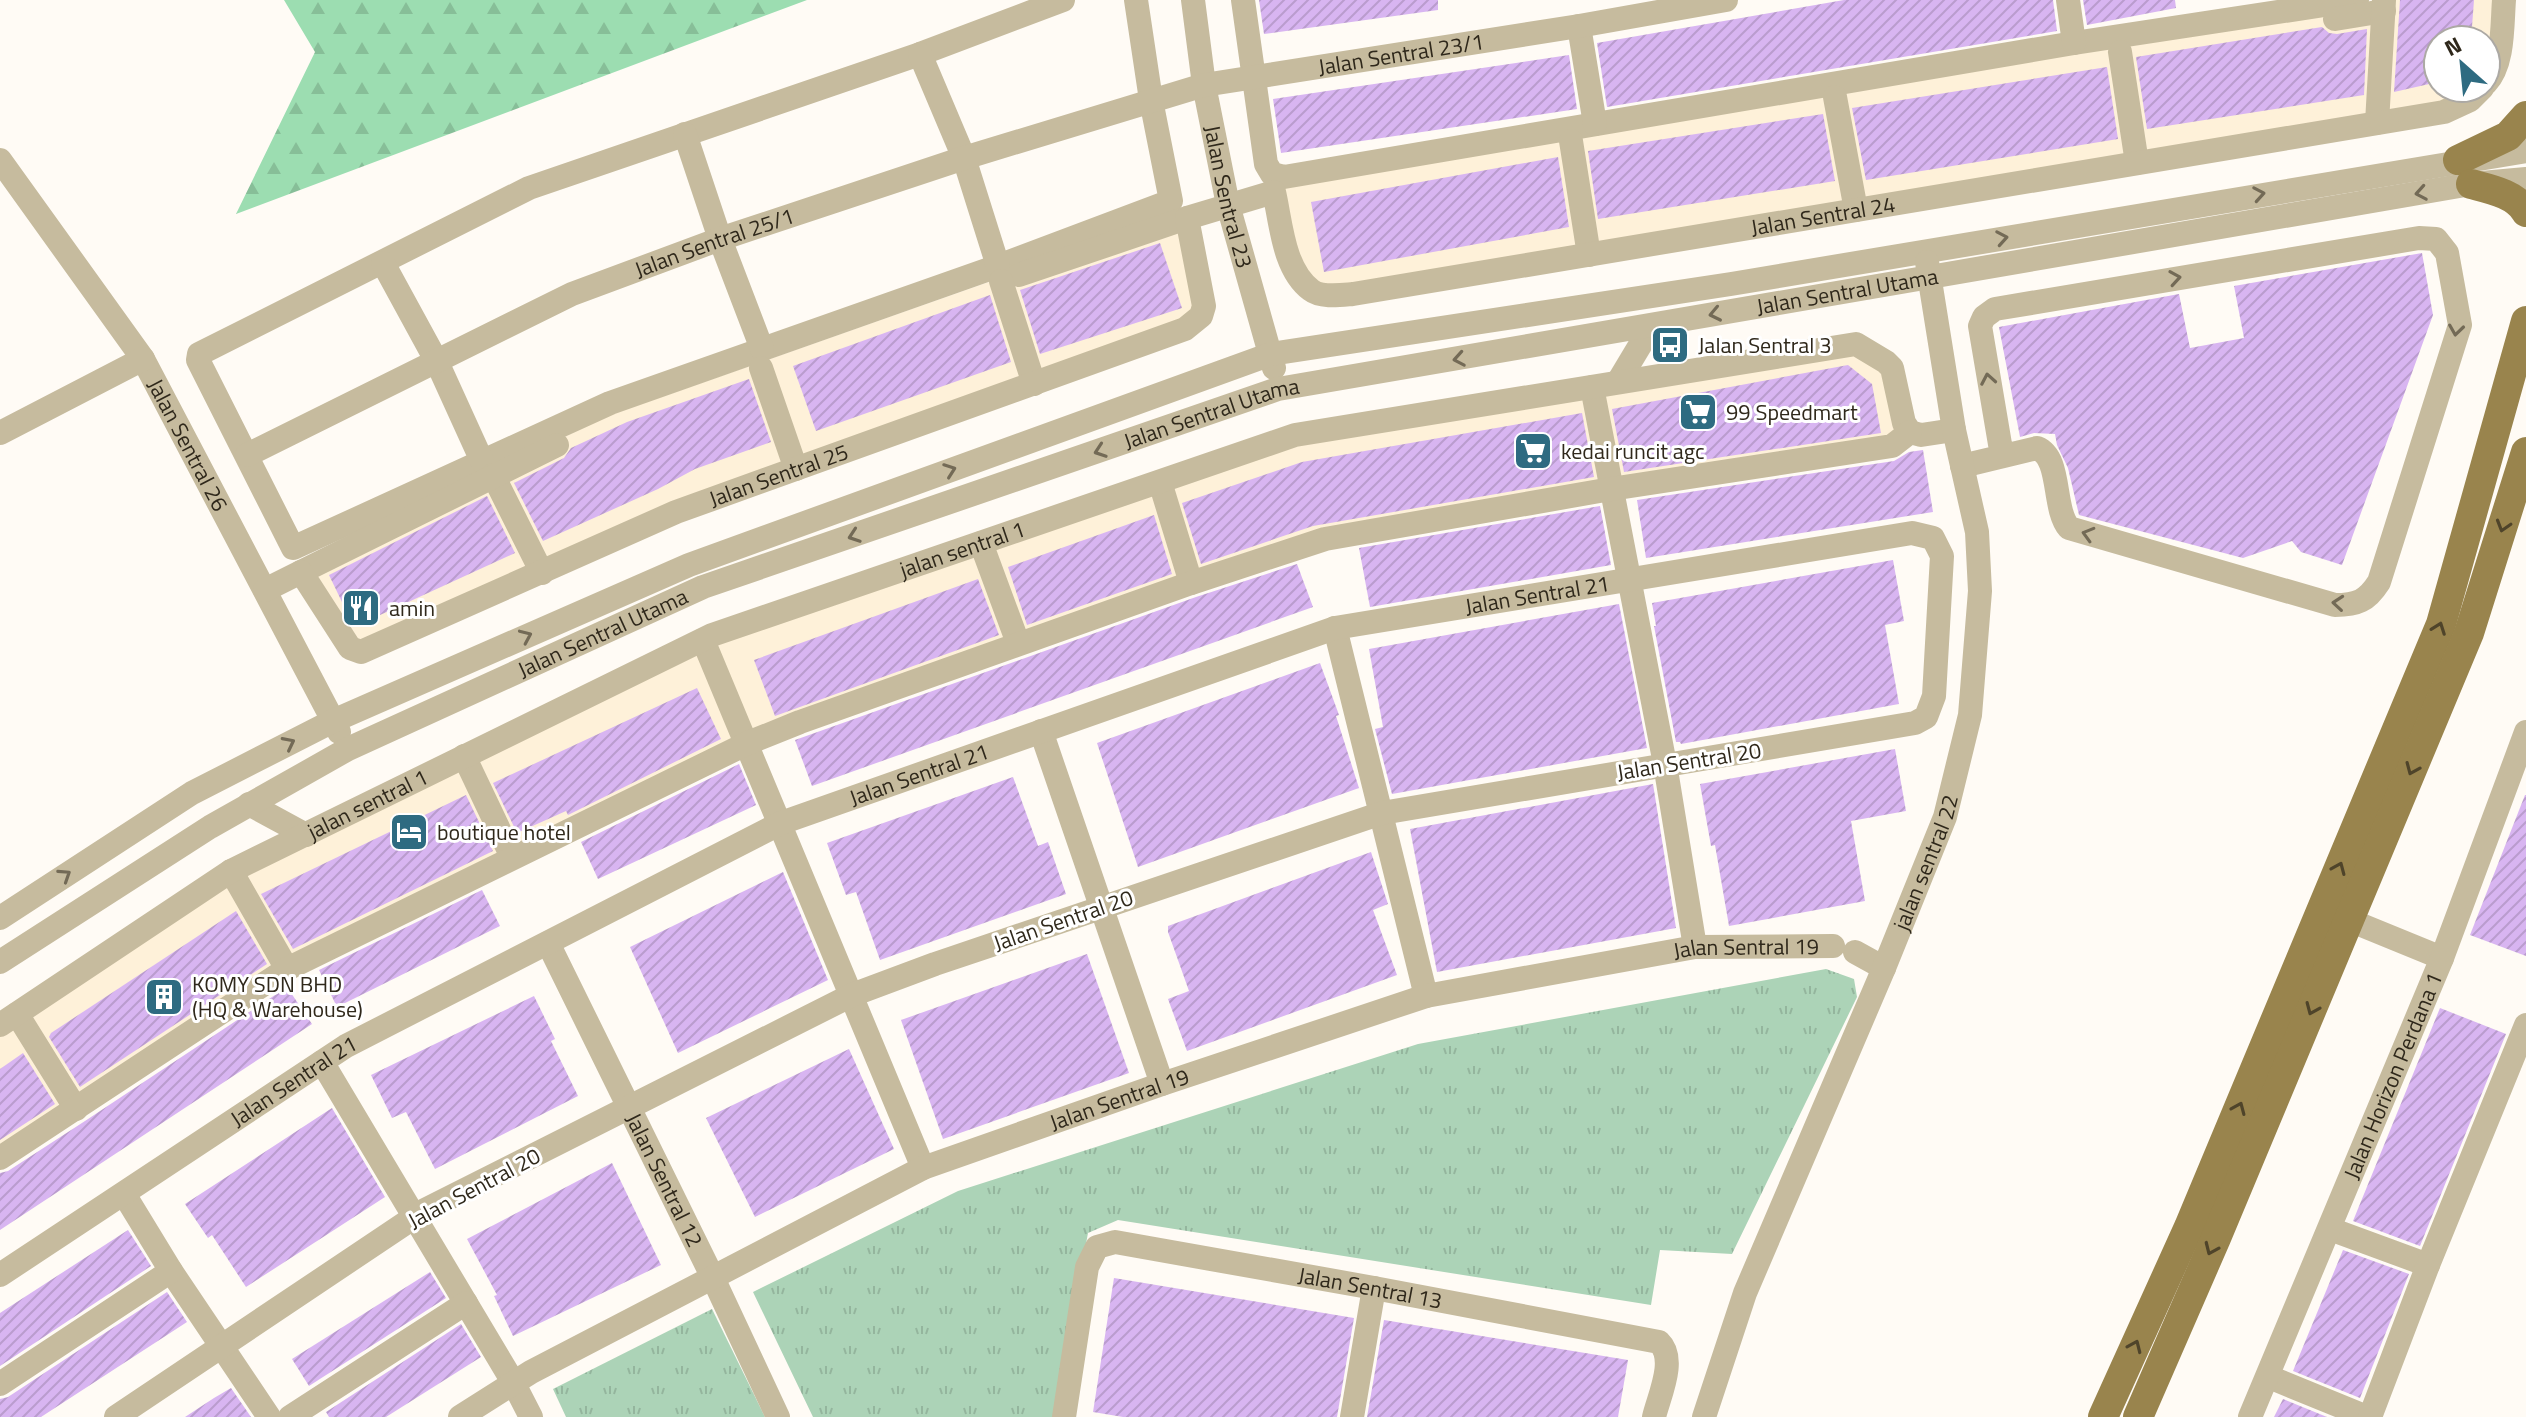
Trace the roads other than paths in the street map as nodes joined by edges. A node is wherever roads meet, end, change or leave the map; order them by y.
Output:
1 (1063, 0) edge
2 (1136, 0) edge
3 (1193, 0) edge
4 (1243, 0) edge
5 (1726, 0) edge
6 (2068, 0) edge
7 (2357, 0) edge
8 (2504, 0) edge
9 (2384, 6) edge
10 (1591, 16) edge
11 (2502, 29) edge
12 (2074, 43) junction
13 (2120, 52) junction
14 (920, 54) junction
15 (1254, 78) junction
16 (1204, 85) junction
17 (1835, 97) junction
18 (1151, 100) junction
19 (2461, 104) edge
20 (2526, 116) edge
21 (2377, 123) junction
22 (1595, 124) junction
23 (685, 134) junction
24 (1571, 141) junction
25 (2526, 151) edge
26 (964, 158) junction
27 (0, 160) edge
28 (2137, 163) junction
29 (2465, 172) junction
30 (2526, 179) edge
31 (1274, 192) junction
32 (1228, 205) junction
33 (1856, 210) junction
34 (2526, 212) edge
35 (1187, 218) junction
36 (720, 239) junction
37 (1925, 251) junction
38 (1589, 255) junction
39 (383, 263) junction
40 (999, 273) junction
41 (1930, 277) junction
42 (2526, 321) edge
43 (1651, 327) junction
44 (1271, 354) junction
45 (761, 358) junction
46 (143, 359) junction
47 (437, 362) junction
48 (1618, 382) junction
49 (1034, 384) junction
50 (1592, 387) junction
51 (1278, 389) junction
52 (1954, 430) junction
53 (1910, 432) junction
54 (0, 433) edge
55 (2526, 452) edge
56 (247, 455) junction
57 (2002, 456) junction
58 (1962, 466) junction
59 (488, 468) junction
60 (796, 469) junction
61 (1160, 482) junction
62 (1611, 489) junction
63 (1933, 538) joint
64 (981, 543) junction
65 (301, 572) junction
66 (542, 573) junction
67 (1630, 580) junction
68 (1191, 583) junction
69 (265, 590) junction
70 (1335, 628) junction
71 (703, 640) junction
72 (1018, 643) junction
73 (333, 721) junction
74 (1041, 731) junction
75 (2526, 732) edge
76 (748, 743) junction
77 (348, 749) junction
78 (464, 756) junction
79 (1665, 764) junction
80 (249, 804) junction
81 (1382, 813) junction
82 (781, 823) junction
83 (306, 835) junction
84 (512, 857) junction
85 (231, 871) junction
86 (1102, 907) junction
87 (0, 918) edge
88 (2349, 920) junction
89 (548, 943) junction
90 (1695, 947) junction
91 (2442, 958) junction
92 (0, 962) edge
93 (1884, 968) junction
94 (287, 969) junction
95 (852, 995) junction
96 (1426, 996) junction
97 (8, 1020) edge
98 (2526, 1025) edge
99 (322, 1062) junction
100 (1162, 1084) junction
101 (76, 1109) junction
102 (628, 1109) junction
103 (0, 1158) edge
104 (923, 1168) junction
105 (124, 1194) junction
106 (414, 1217) junction
107 (2330, 1229) junction
108 (2428, 1265) junction
109 (171, 1271) junction
110 (0, 1275) edge
111 (713, 1278) junction
112 (1374, 1288) junction
113 (466, 1303) junction
114 (222, 1346) junction
115 (2269, 1377) junction
116 (513, 1382) junction
117 (0, 1384) edge
118 (116, 1417) edge
119 (269, 1417) edge
120 (290, 1417) edge
121 (460, 1417) edge
122 (531, 1417) edge
123 (778, 1417) edge
124 (1064, 1417) edge
125 (1352, 1417) edge
126 (1654, 1417) edge
127 (1704, 1417) edge
128 (2103, 1417) edge
129 (2138, 1417) edge
130 (2250, 1417) edge
131 (2368, 1417) edge

1 - 14 street
2 - 18 street
3 - 16 street, Jalan Sentral 23
4 - 15 street
5 - 10 street, Jalan Sentral 23/1
6 - 12 street
7 - 12 street
8 - 11 street
9 - 13 street
9 - 21 street
10 - 15 street, Jalan Sentral 23/1
10 - 22 street
12 - 22 street
13 - 17 street
13 - 28 street
14 - 23 street
14 - 26 street
15 - 16 street, Jalan Sentral 23/1
15 - 22 street
16 - 18 street, Jalan Sentral 25/1
16 - 32 street, Jalan Sentral 23
17 - 24 street
17 - 33 street
18 - 26 street, Jalan Sentral 25/1
18 - 40 street
19 - 21 street, Jalan Sentral 24
20 - 29 main road
21 - 28 street, Jalan Sentral 24
23 - 36 street
23 - 39 street
24 - 31 street
24 - 38 street
25 - 29 street, Jalan Sentral Utama
26 - 36 street, Jalan Sentral 25/1
26 - 40 street
27 - 46 street, Jalan Sentral 26
28 - 33 street, Jalan Sentral 24
29 - 30 street, Jalan Sentral Utama
29 - 34 main road
37 -> 29 street, Jalan Sentral Utama
29 -> 41 street, Jalan Sentral Utama
31 - 32 street
31 - 38 street, Jalan Sentral 24
32 - 35 street
32 - 44 street, Jalan Sentral 23
33 - 38 street, Jalan Sentral 24
35 - 40 street
35 - 49 street, Jalan Sentral 25
36 - 45 street
36 - 47 street, Jalan Sentral 25/1
37 - 41 street, jalan sentral 22
37 - 44 street, Jalan Sentral Utama
39 - 47 street
39 - 56 street
40 - 45 street
40 - 49 street
41 -> 43 street, Jalan Sentral Utama
41 - 52 street, jalan sentral 22
128 -> 42 main road
43 - 48 street
43 -> 51 street, Jalan Sentral Utama
44 - 51 street, Jalan Sentral 23
73 -> 44 street, Jalan Sentral Utama
45 - 59 street
45 - 60 street
46 - 54 street
46 - 69 street, Jalan Sentral 26
47 - 56 street, Jalan Sentral 25/1
47 - 59 street
48 - 50 street, jalan sentral 1
48 - 53 street, jalan sentral 1
49 - 60 street, Jalan Sentral 25
50 - 61 street, jalan sentral 1
50 - 62 street
51 -> 77 street, Jalan Sentral Utama
52 - 53 street
52 - 58 street, jalan sentral 22
53 - 62 street
55 -> 88 main road
56 - 59 street
57 -> 57 street
57 - 58 street
58 - 93 street, jalan sentral 22
59 - 65 street
59 - 66 street
60 - 66 street, Jalan Sentral 25
61 - 64 street, jalan sentral 1
61 - 68 street
62 - 67 street
62 - 68 street
63 - 67 street, Jalan Sentral 21
63 - 79 street, Jalan Sentral 20
64 - 71 street, jalan sentral 1
64 - 72 street
65 - 66 street, Jalan Sentral 25
65 - 69 street
67 - 70 street, Jalan Sentral 21
67 - 79 street
68 - 72 street
69 - 73 street, Jalan Sentral 26
70 - 74 street, Jalan Sentral 21
70 - 81 street
71 - 76 street
71 - 78 street, jalan sentral 1
72 - 76 street
73 - 77 street, Jalan Sentral 26
87 -> 73 street, Jalan Sentral Utama
74 - 82 street, Jalan Sentral 21
74 - 86 street
75 - 91 street, Jalan Horizon Perdana 1
76 - 82 street
76 - 84 street
77 - 80 street, Jalan Sentral Utama
78 - 83 street, jalan sentral 1
78 - 84 street
79 - 81 street, Jalan Sentral 20
79 - 90 street
80 - 83 street
80 - 92 street, Jalan Sentral Utama
81 - 86 street, Jalan Sentral 20
81 - 96 street
82 - 89 street, Jalan Sentral 21
82 - 95 street
83 - 85 street, jalan sentral 1
84 - 94 street
85 - 94 street
85 - 97 street, jalan sentral 1
86 - 95 street, Jalan Sentral 20
86 - 100 street
88 - 91 street
88 -> 129 main road
89 - 99 street, Jalan Sentral 21
89 - 102 street, Jalan Sentral 12
90 - 93 street, Jalan Sentral 19
90 - 96 street, Jalan Sentral 19
91 - 107 street, Jalan Horizon Perdana 1
93 - 127 street, jalan sentral 22
94 - 101 street
95 - 102 street, Jalan Sentral 20
95 - 104 street
96 - 100 street, Jalan Sentral 19
97 - 101 street
98 - 108 street
99 - 105 street, Jalan Sentral 21
99 - 106 street
100 - 104 street, Jalan Sentral 19
101 - 103 street
102 - 106 street, Jalan Sentral 20
102 - 111 street, Jalan Sentral 12
104 - 111 street, Jalan Sentral 19
105 - 109 street
105 - 110 street, Jalan Sentral 21
106 - 113 street
106 - 114 street, Jalan Sentral 20
107 - 108 street
107 - 115 street, Jalan Horizon Perdana 1
108 - 131 street
109 - 114 street
109 - 117 street
111 - 116 street, Jalan Sentral 19
111 - 123 street, Jalan Sentral 12
112 - 124 street, Jalan Sentral 13
112 - 125 street
112 - 126 street, Jalan Sentral 13
113 - 116 street
113 - 120 street
114 - 118 street, Jalan Sentral 20
114 - 119 street
115 - 130 street, Jalan Horizon Perdana 1
115 - 131 street
116 - 121 street, Jalan Sentral 19
116 - 122 street

